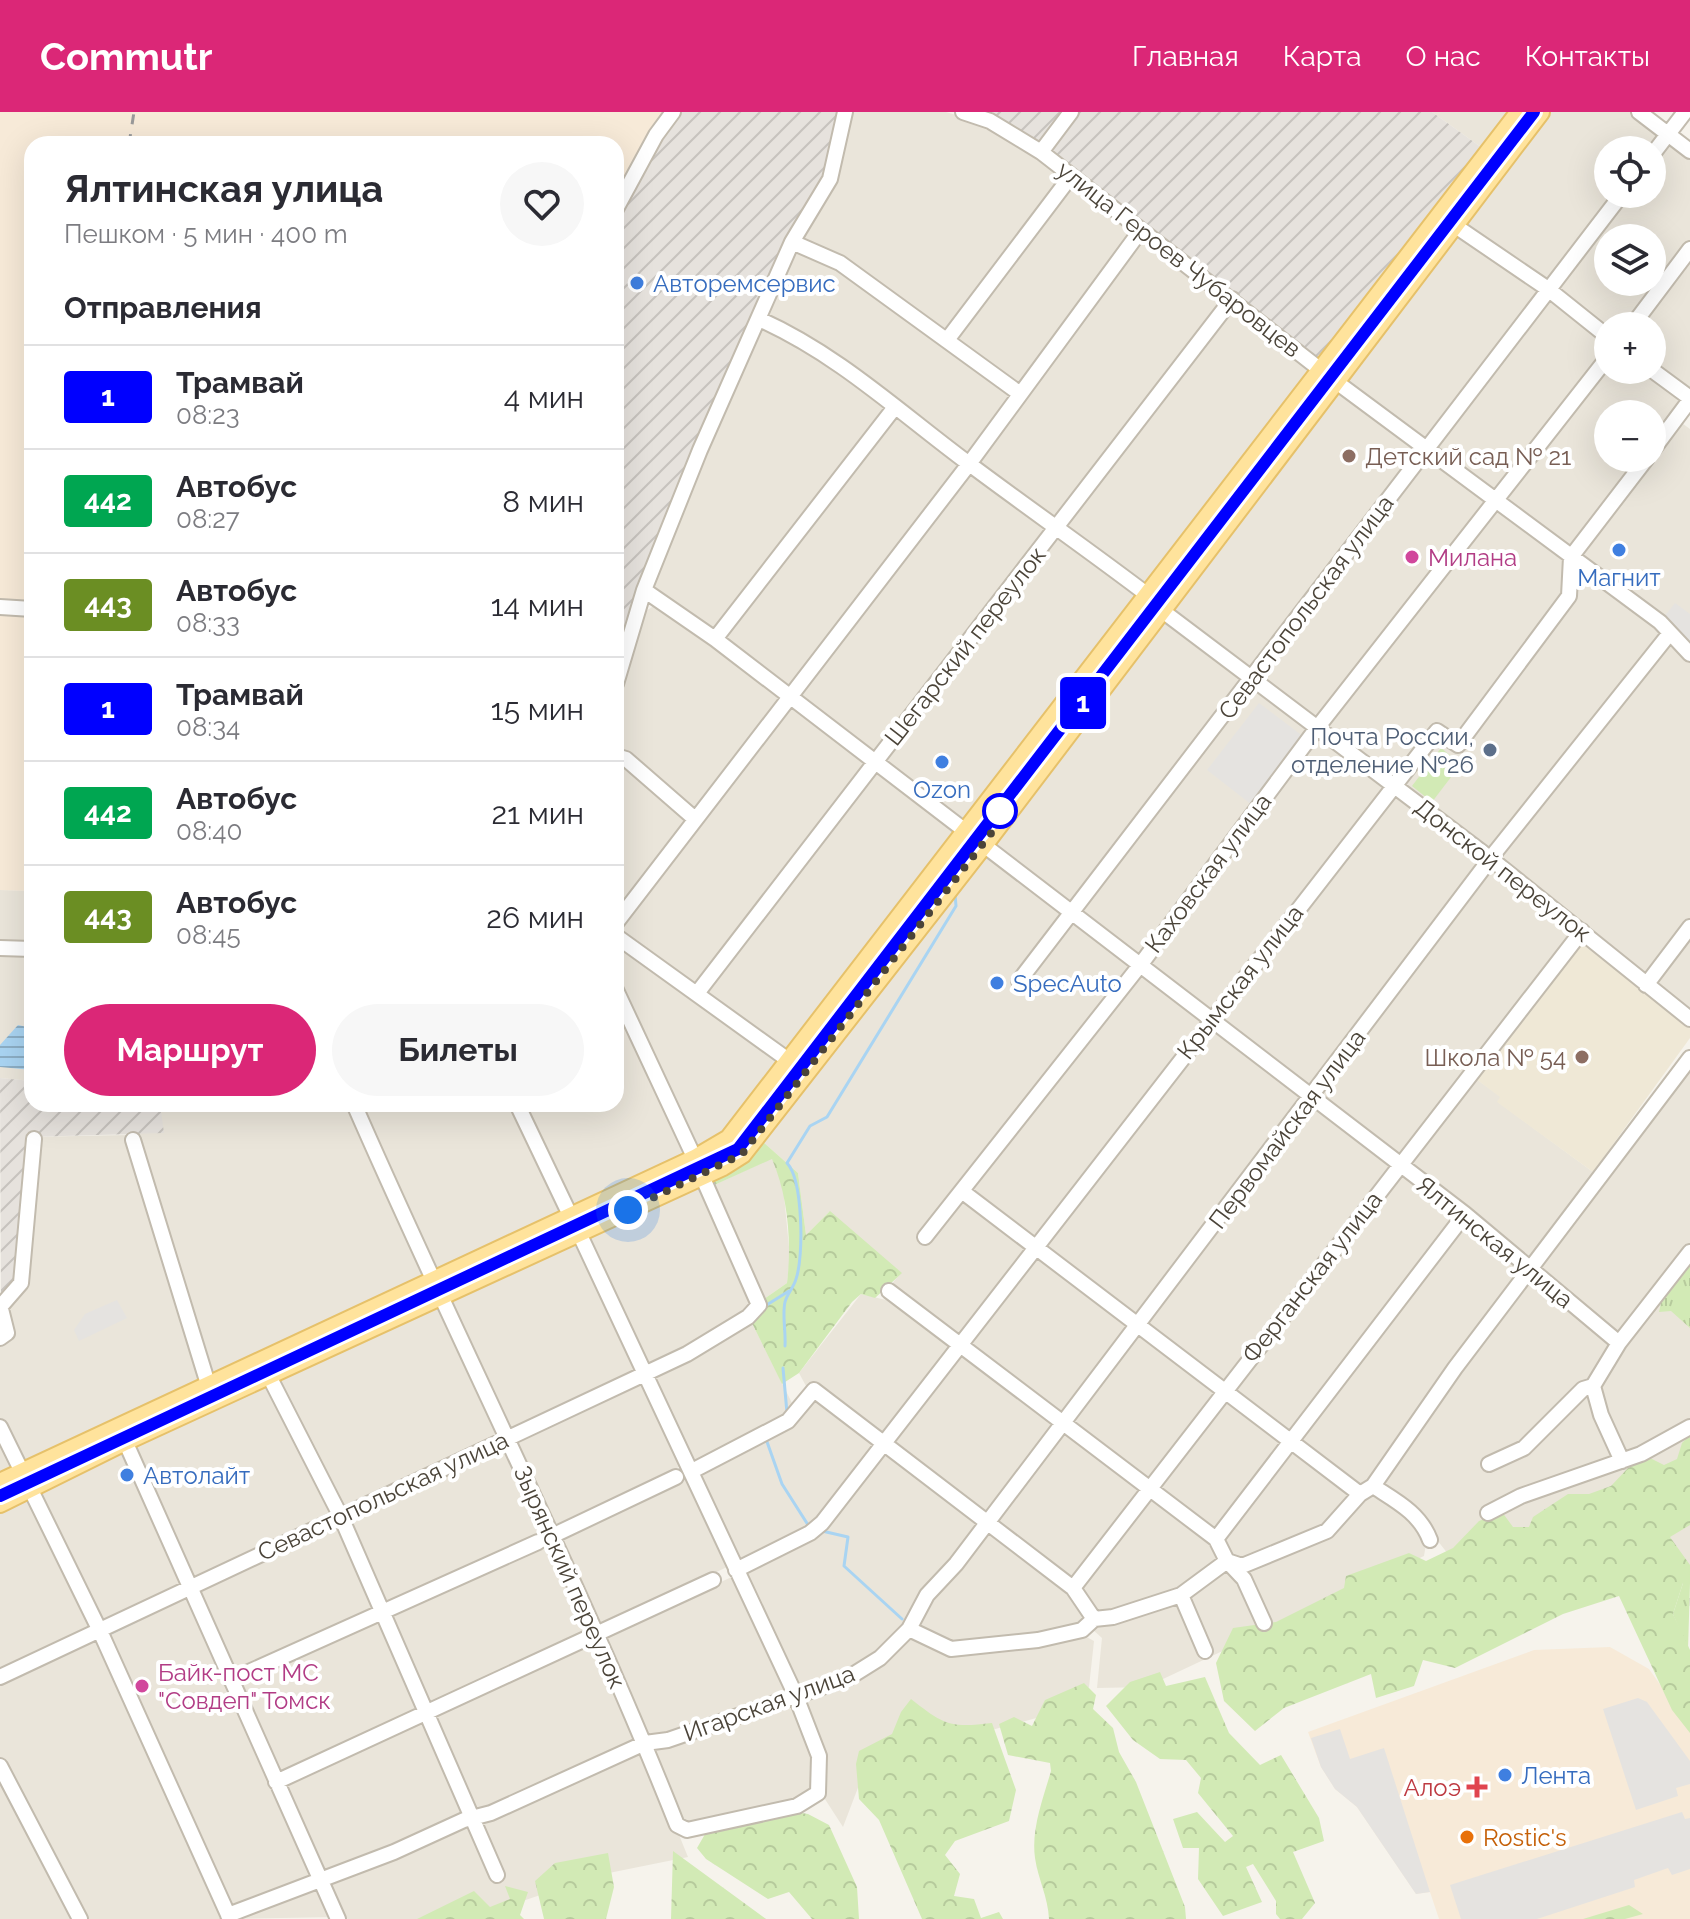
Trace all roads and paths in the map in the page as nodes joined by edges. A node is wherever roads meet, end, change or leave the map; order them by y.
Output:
1 (673, 112) edge
2 (845, 112) edge
3 (963, 112) edge
4 (1071, 112) edge
5 (1520, 112) edge
6 (1540, 112) edge
7 (1639, 112) edge
8 (1685, 112) edge
9 (1668, 134) junction
10 (1666, 137) edge
11 (1690, 151) edge
12 (1041, 152) junction
13 (1071, 176) junction
14 (624, 194) edge
15 (1611, 208) edge
16 (1454, 225) junction
17 (1141, 230) junction
18 (792, 242) junction
19 (1690, 249) edge
20 (1548, 289) junction
21 (1232, 299) junction
22 (1643, 312) edge
23 (759, 319) junction
24 (1594, 326) edge
25 (947, 340) junction
26 (1594, 375) edge
27 (1329, 376) junction
28 (1666, 381) edge
29 (1019, 393) junction
30 (1690, 399) edge
31 (895, 407) junction
32 (1685, 419) edge
33 (1666, 437) edge
34 (1426, 450) junction
35 (969, 464) junction
36 (1636, 472) edge
37 (1494, 501) junction
38 (1058, 526) junction
39 (1571, 557) junction
40 (644, 590) junction
41 (1155, 603) junction
42 (0, 607) edge
43 (24, 608) edge
44 (1670, 633) junction
45 (715, 639) junction
46 (1690, 654) edge
47 (624, 657) edge
48 (1251, 678) junction
49 (791, 698) junction
50 (1317, 728) junction
51 (624, 758) edge
52 (875, 763) junction
53 (1395, 786) junction
54 (695, 819) junction
55 (968, 831) junction
56 (984, 844) junction
57 (1491, 859) junction
58 (624, 912) edge
59 (1073, 913) junction
60 (1690, 927) edge
61 (1582, 931) junction
62 (624, 941) edge
63 (0, 948) edge
64 (24, 949) edge
65 (1141, 964) junction
66 (1019, 981) dead end
67 (1646, 985) junction
68 (698, 992) junction
69 (624, 1007) edge
70 (1210, 1019) junction
71 (1690, 1019) edge
72 (1690, 1058) edge
73 (791, 1062) junction
74 (1313, 1097) junction
75 (357, 1112) edge
76 (521, 1112) edge
77 (34, 1139) dead end
78 (133, 1140) dead end
79 (1399, 1164) junction
80 (698, 1167) junction
81 (963, 1192) junction
82 (1465, 1214) junction
83 (570, 1215) junction
84 (579, 1233) junction
85 (925, 1237) dead end
86 (1035, 1245) junction
87 (1690, 1252) edge
88 (1529, 1270) junction
89 (430, 1279) junction
90 (889, 1291) dead end
91 (439, 1298) junction
92 (1, 1305) edge
93 (1136, 1326) junction
94 (0, 1338) edge
95 (1619, 1343) junction
96 (960, 1344) junction
97 (646, 1371) junction
98 (269, 1376) junction
99 (208, 1384) junction
100 (1593, 1386) junction
101 (1223, 1393) junction
102 (1062, 1421) junction
103 (0, 1427) edge
104 (1690, 1427) edge
105 (507, 1437) junction
106 (125, 1441) junction
107 (884, 1442) junction
108 (1292, 1444) junction
109 (1622, 1461) junction
110 (1489, 1464) dead end
111 (692, 1471) junction
112 (676, 1477) dead end
113 (26, 1479) junction
114 (0, 1483) edge
115 (1150, 1488) junction
116 (1366, 1490) junction
117 (0, 1503) edge
118 (1488, 1513) dead end
119 (341, 1517) junction
120 (987, 1522) junction
121 (545, 1539) junction
122 (1216, 1539) junction
123 (1430, 1540) dead end
124 (1227, 1561) junction
125 (736, 1570) junction
126 (713, 1580) dead end
127 (190, 1587) junction
128 (1073, 1588) junction
129 (1181, 1595) junction
130 (382, 1612) junction
131 (1094, 1619) junction
132 (1264, 1623) dead end
133 (909, 1629) junction
134 (100, 1631) junction
135 (597, 1635) junction
136 (1205, 1651) dead end
137 (0, 1677) edge
138 (231, 1680) junction
139 (795, 1694) junction
140 (428, 1713) junction
141 (645, 1743) junction
142 (0, 1766) edge
143 (276, 1782) junction
144 (475, 1818) junction
145 (497, 1875) dead end
146 (318, 1878) junction
147 (229, 1917) edge
148 (80, 1919) edge
149 (338, 1919) edge

1 - 14 street
2 - 18 street
3 - 12 street, улица Героев Чубаровцев
4 - 12 street
5 - 27 main road
6 - 16 main road
7 - 9 street
8 - 9 street
9 - 10 street
9 - 11 street
12 - 13 street, улица Героев Чубаровцев
13 - 17 street, улица Героев Чубаровцев
13 - 25 street
15 - 20 street, Севастопольская улица
16 - 20 street
16 - 27 main road
17 - 21 street, улица Героев Чубаровцев
17 - 29 street
18 - 23 street
18 - 25 street
19 - 22 street
20 - 24 street
20 - 34 street, Севастопольская улица
21 - 27 street, улица Героев Чубаровцев
21 - 38 street, Шегарский переулок
23 - 31 street, Донской переулок
23 - 40 street
25 - 29 street
26 - 37 street, Каховская улица
27 - 34 street, улица Героев Чубаровцев
27 - 41 main road
28 - 30 street
29 - 35 street
30 - 32 street
31 - 35 street, Донской переулок
31 - 45 street
32 - 33 street
34 - 37 street, улица Героев Чубаровцев
34 - 48 street, Севастопольская улица
35 - 38 street, Донской переулок
35 - 49 street
36 - 39 street
37 - 39 street, улица Героев Чубаровцев
37 - 50 street, Каховская улица
38 - 41 street, Донской переулок
38 - 52 street, Шегарский переулок
39 - 44 street, улица Героев Чубаровцев
39 - 53 street, Крымская улица
40 - 45 street, Ялтинская улица
40 - 47 street
41 - 48 street, Донской переулок
41 - 55 main road
41 - 56 main road
42 - 43 street
44 - 46 street, улица Героев Чубаровцев
44 - 57 street, Первомайская улица
45 - 49 street, Ялтинская улица
48 - 50 street, Донской переулок
48 - 59 street, Севастопольская улица
49 - 52 street, Ялтинская улица
49 - 54 street
50 - 53 street, Донской переулок
50 - 65 street, Каховская улица
51 - 54 street
52 - 55 street, Ялтинская улица
52 - 68 street, Шегарский переулок
53 - 57 street, Донской переулок
53 - 70 street, Крымская улица
54 - 58 street
55 - 56 street, Ялтинская улица
55 - 73 main road
56 - 59 street, Ялтинская улица
56 - 80 main road
57 - 61 street, Донской переулок
57 - 74 street, Первомайская улица
59 - 65 street, Ялтинская улица
59 - 66 street, Севастопольская улица
60 - 67 street
61 - 67 street, Донской переулок
61 - 79 street, Ферганская улица
62 - 68 street
63 - 64 street
65 - 70 street, Ялтинская улица
65 - 81 street, Каховская улица
67 - 71 street, Донской переулок
68 - 73 street
69 - 80 street
70 - 74 street, Ялтинская улица
70 - 86 street, Крымская улица
72 - 88 street
73 - 80 main road
74 - 79 street, Ялтинская улица
74 - 93 street, Первомайская улица
75 - 89 street, Зырянский переулок
76 - 83 street
77 - 92 street
78 - 99 street
79 - 82 street, Ялтинская улица
79 - 101 street, Ферганская улица
80 - 83 main road
80 - 84 main road
80 - 97 street, Севастопольская улица
81 - 85 street, Каховская улица
81 - 86 street
82 - 88 street, Ялтинская улица
82 - 108 street
83 - 89 main road
84 - 91 main road
84 - 97 street
86 - 93 street
86 - 96 street, Крымская улица
87 - 95 street
88 - 95 street, Ялтинская улица
88 - 116 street
89 - 91 street, Зырянский переулок
89 - 99 main road
90 - 96 street
91 - 98 main road
91 - 105 street, Зырянский переулок
92 - 94 street
93 - 101 street
93 - 102 street, Первомайская улица
95 - 100 street
96 - 102 street
96 - 107 street, Крымская улица
97 - 105 street, Севастопольская улица
97 - 111 street
98 - 106 main road
98 - 119 street
99 - 113 main road
100 - 109 street
100 - 110 street
101 - 108 street
101 - 115 street, Ферганская улица
102 - 115 street
102 - 120 street, Первомайская улица
103 - 113 street
104 - 109 street
105 - 119 street, Севастопольская улица
105 - 121 street, Зырянский переулок
106 - 113 main road
106 - 127 street
107 - 111 street
107 - 120 street
107 - 125 street, Крымская улица
108 - 116 street
108 - 122 street
109 - 118 street
111 - 125 street
112 - 121 street
113 - 114 main road
113 - 117 main road
113 - 134 street
115 - 122 street
115 - 128 street, Ферганская улица
116 - 123 street
116 - 124 street
119 - 127 street, Севастопольская улица
119 - 130 street
120 - 128 street
120 - 133 street, Первомайская улица
121 - 130 street
121 - 135 street, Зырянский переулок
122 - 124 street
124 - 129 street
124 - 132 street
125 - 139 street
126 - 135 street
127 - 134 street, Севастопольская улица
127 - 138 street
128 - 131 street
129 - 131 street
129 - 136 street
130 - 138 street
130 - 140 street
131 - 133 street
133 - 139 street, Игарская улица
134 - 137 street, Севастопольская улица
134 - 147 street
135 - 140 street
135 - 141 street, Зырянский переулок
138 - 143 street
139 - 141 street, Игарская улица
139 - 141 street, Зырянский переулок
140 - 143 street
140 - 144 street
141 - 144 street, Игарская улица
142 - 148 street
143 - 146 street
144 - 145 street
144 - 146 street, Игарская улица
146 - 147 street, Игарская улица
146 - 149 street

